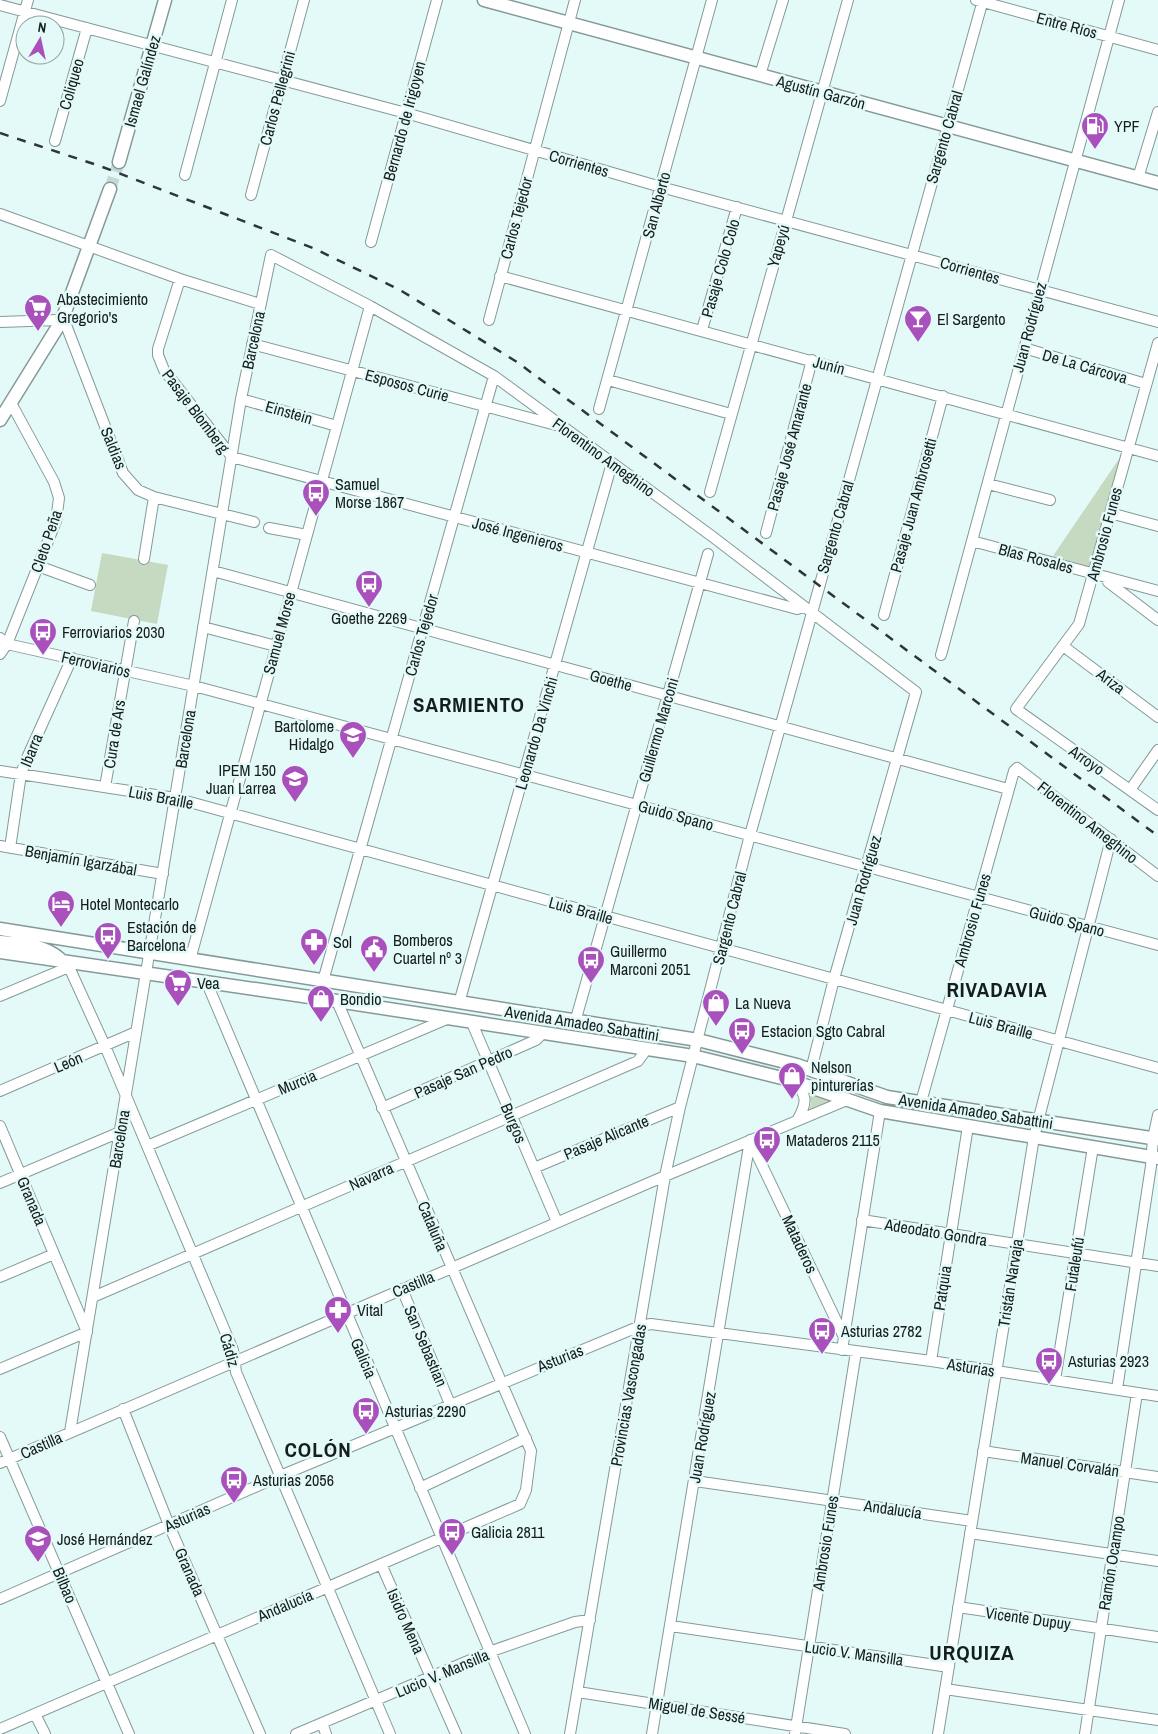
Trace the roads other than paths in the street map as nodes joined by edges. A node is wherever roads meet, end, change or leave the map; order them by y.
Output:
1 (28, 0) edge
2 (165, 0) edge
3 (232, 0) edge
4 (304, 0) edge
5 (437, 0) edge
6 (484, 0) edge
7 (575, 0) edge
8 (712, 0) edge
9 (783, 0) edge
10 (848, 0) edge
11 (1119, 0) edge
12 (980, 1) edge
13 (0, 4) edge
14 (25, 11) junction
15 (568, 23) junction
16 (86, 28) junction
17 (1109, 36) junction
18 (152, 45) junction
19 (1158, 50) edge
20 (695, 57) junction
21 (215, 62) junction
22 (760, 75) junction
23 (282, 80) junction
24 (822, 92) junction
25 (0, 101) edge
26 (1158, 112) edge
27 (406, 113) junction
28 (948, 125) junction
29 (55, 141) dead end
30 (534, 151) junction
31 (1075, 161) junction
32 (119, 162) tunnel mouth
33 (185, 176) dead end
34 (1138, 178) junction
35 (1158, 183) edge
36 (660, 187) junction
37 (110, 189) tunnel mouth
38 (251, 195) dead end
39 (737, 207) junction
40 (0, 214) edge
41 (786, 220) junction
42 (371, 242) dead end
43 (89, 247) junction
44 (911, 254) junction
45 (271, 255) joint
46 (500, 276) junction
47 (180, 279) junction
48 (1039, 290) junction
49 (260, 304) junction
50 (370, 306) junction
51 (627, 310) junction
52 (62, 320) junction
53 (488, 320) dead end
54 (0, 322) edge
55 (1158, 322) edge
56 (702, 330) junction
57 (1158, 343) edge
58 (252, 344) junction
59 (750, 344) junction
60 (1024, 348) junction
61 (812, 360) junction
62 (352, 370) junction
63 (494, 376) junction
64 (877, 378) junction
65 (608, 380) junction
66 (1146, 384) junction
67 (943, 396) junction
68 (241, 399) junction
69 (11, 403) junction
70 (486, 406) junction
71 (599, 409) dead end
72 (1006, 413) junction
73 (731, 414) junction
74 (0, 420) edge
75 (337, 426) junction
76 (562, 426) junction
77 (1128, 447) junction
78 (1158, 456) edge
79 (232, 457) junction
80 (612, 463) junction
81 (322, 481) junction
82 (988, 484) junction
83 (710, 492) dead end
84 (154, 497) junction
85 (1050, 500) dead end
86 (222, 513) junction
87 (1110, 514) junction
88 (454, 517) junction
89 (254, 522) dead end
90 (1158, 526) edge
91 (269, 528) dead end
92 (766, 533) dead end
93 (307, 535) junction
94 (972, 541) junction
95 (587, 552) junction
96 (708, 554) dead end
97 (144, 559) dead end
98 (38, 566) junction
99 (213, 571) junction
100 (1094, 573) junction
101 (1107, 577) junction
102 (700, 583) junction
103 (90, 585) dead end
104 (1158, 591) edge
105 (290, 592) junction
106 (807, 610) junction
107 (884, 615) dead end
108 (1158, 620) edge
109 (134, 621) dead end
110 (204, 627) junction
111 (423, 628) junction
112 (3, 641) edge
113 (276, 646) junction
114 (1064, 646) junction
115 (0, 654) edge
116 (941, 655) dead end
117 (72, 658) junction
118 (555, 665) junction
119 (125, 670) junction
120 (194, 686) junction
121 (916, 692) joint
122 (668, 696) junction
123 (260, 704) junction
124 (1016, 709) joint
125 (1158, 717) edge
126 (780, 726) junction
127 (392, 739) junction
128 (1158, 750) edge
129 (897, 759) junction
130 (1018, 768) joint
131 (0, 771) edge
132 (21, 774) junction
133 (524, 774) junction
134 (105, 787) junction
135 (1008, 789) junction
136 (1130, 790) junction
137 (175, 798) junction
138 (637, 805) junction
139 (1158, 810) edge
140 (230, 813) junction
141 (750, 835) junction
142 (1111, 839) junction
143 (5, 847) edge
144 (360, 849) junction
145 (866, 866) junction
146 (163, 874) junction
147 (1158, 876) edge
148 (493, 886) junction
149 (978, 897) junction
150 (606, 917) junction
151 (1087, 926) junction
152 (0, 930) edge
153 (0, 942) edge
154 (1158, 945) edge
155 (722, 948) junction
156 (0, 952) edge
157 (149, 953) junction
158 (190, 960) junction
159 (67, 963) junction
160 (146, 973) junction
161 (834, 979) junction
162 (323, 981) junction
163 (206, 982) junction
164 (0, 996) edge
165 (337, 1001) junction
166 (460, 1003) junction
167 (946, 1010) junction
168 (447, 1019) junction
169 (576, 1022) junction
170 (472, 1023) junction
171 (136, 1032) junction
172 (542, 1034) junction
173 (698, 1040) junction
174 (1058, 1041) junction
175 (105, 1046) junction
176 (646, 1050) junction
177 (360, 1056) junction
178 (693, 1056) junction
179 (488, 1061) junction
180 (1158, 1068) edge
181 (812, 1070) junction
182 (790, 1080) junction
183 (0, 1091) edge
184 (126, 1096) junction
185 (255, 1100) junction
186 (847, 1100) junction
187 (921, 1102) junction
188 (680, 1107) junction
189 (382, 1108) junction
190 (880, 1110) junction
191 (511, 1115) junction
192 (1158, 1115) edge
193 (798, 1119) junction
194 (1037, 1121) junction
195 (0, 1126) edge
196 (968, 1126) junction
197 (120, 1132) junction
198 (1034, 1137) junction
199 (1155, 1139) edge
200 (750, 1140) junction
201 (147, 1146) junction
202 (1093, 1147) junction
203 (1155, 1157) edge
204 (405, 1161) junction
205 (534, 1168) junction
206 (21, 1174) junction
207 (665, 1176) junction
208 (0, 1183) edge
209 (300, 1207) junction
210 (862, 1220) junction
211 (557, 1222) junction
212 (951, 1234) junction
213 (1016, 1244) junction
214 (1076, 1253) junction
215 (54, 1254) junction
216 (192, 1254) junction
217 (1137, 1262) junction
218 (1158, 1266) edge
219 (452, 1268) junction
220 (0, 1277) edge
221 (402, 1289) junction
222 (93, 1297) junction
223 (345, 1313) junction
224 (640, 1326) junction
225 (87, 1332) junction
226 (720, 1334) junction
227 (843, 1335) junction
228 (842, 1350) junction
229 (856, 1352) junction
230 (234, 1361) junction
231 (931, 1361) junction
232 (0, 1369) edge
233 (995, 1371) junction
234 (1055, 1380) junction
235 (501, 1382) junction
236 (1117, 1389) junction
237 (1137, 1393) junction
238 (1158, 1396) edge
239 (450, 1404) junction
240 (122, 1409) junction
241 (394, 1427) junction
242 (70, 1432) junction
243 (0, 1437) edge
244 (526, 1438) junction
245 (531, 1450) joint
246 (983, 1451) junction
247 (5, 1461) edge
248 (1125, 1472) junction
249 (280, 1476) junction
250 (1158, 1477) edge
251 (695, 1481) junction
252 (420, 1488) junction
253 (832, 1500) junction
254 (972, 1521) junction
255 (170, 1525) junction
256 (970, 1533) junction
257 (441, 1538) junction
258 (1112, 1554) junction
259 (1158, 1561) edge
260 (381, 1564) junction
261 (60, 1573) junction
262 (327, 1587) junction
263 (0, 1599) edge
264 (958, 1607) junction
265 (590, 1620) junction
266 (671, 1626) junction
267 (1101, 1628) junction
268 (218, 1635) junction
269 (1158, 1637) edge
270 (809, 1646) junction
271 (489, 1652) junction
272 (949, 1667) junction
273 (431, 1677) junction
274 (107, 1683) junction
275 (945, 1689) junction
276 (578, 1692) junction
277 (376, 1700) junction
278 (657, 1704) junction
279 (1089, 1710) junction
280 (36, 1714) junction
281 (1158, 1720) edge
282 (322, 1723) junction
283 (0, 1729) edge
284 (795, 1730) edge
285 (45, 1734) edge
286 (129, 1734) edge
287 (260, 1734) edge
288 (296, 1734) edge
289 (326, 1734) edge
290 (390, 1734) edge
291 (456, 1734) edge
292 (525, 1734) edge
293 (570, 1734) edge
294 (652, 1734) edge
295 (845, 1734) edge
296 (938, 1734) edge
297 (1085, 1734) edge

1 - 14 street
2 - 18 main road, Ismael Galíndez
3 - 21 street
4 - 23 street, Carlos Pellegrini
5 - 27 street, Bernardo de Irigoyen
6 - 15 main road, Agustín Garzón
7 - 15 street, Carlos Tejedor
8 - 20 street, San Alberto
9 - 22 street
10 - 24 street, Yapeyú
11 - 17 street, Juan Rodríguez
12 - 17 street, Entre Ríos
12 - 28 street, Sargento Cabral
13 - 14 street, Corrientes
14 - 16 street, Corrientes
14 - 25 street
15 - 20 main road, Agustín Garzón
15 - 30 street, Carlos Tejedor
16 - 18 street, Corrientes
16 - 29 street, Coliqueo
17 - 19 street, Entre Ríos
17 - 31 street, Juan Rodríguez
18 - 21 street, Corrientes
18 - 32 main road, Ismael Galíndez
20 - 22 main road, Agustín Garzón
20 - 36 street, San Alberto
21 - 23 street, Corrientes
21 - 33 street
22 - 24 main road, Agustín Garzón
23 - 27 street, Corrientes
23 - 38 street, Carlos Pellegrini
24 - 28 main road, Agustín Garzón
24 - 41 street, Yapeyú
26 - 34 street
27 - 30 street, Corrientes
27 - 42 street, Bernardo de Irigoyen
28 - 31 main road, Agustín Garzón
28 - 44 street, Sargento Cabral
30 - 36 street, Corrientes
30 - 46 street, Carlos Tejedor
31 - 34 main road, Agustín Garzón
31 - 48 street, Juan Rodríguez
34 - 35 main road, Agustín Garzón
36 - 39 street, Corrientes
36 - 51 street, San Alberto
37 - 43 main road
39 - 41 street, Corrientes
39 - 56 street, Pasaje Colo Colo
40 - 43 street
41 - 44 street, Corrientes
41 - 59 street, Yapeyú
43 - 47 street
43 - 52 main road
44 - 48 street, Corrientes
44 - 64 street, Sargento Cabral
45 - 49 street, Barcelona
45 - 50 street, Florentino Ameghino
46 - 51 street, Junín
46 - 53 street, Carlos Tejedor
47 - 49 street
47 - 79 street, Pasaje Blomberg
48 - 55 street, Corrientes
48 - 60 street, Juan Rodríguez
49 - 58 street, Barcelona
50 - 62 street, Samuel Morse
50 - 63 street, Florentino Ameghino
51 - 56 street, Junín
51 - 65 street, San Alberto
52 - 54 street
52 - 69 main road
52 - 84 street, Saldias
56 - 59 street, Junín
57 - 66 street, Ambrosio Funes
58 - 62 street, Esposos Curie
58 - 68 street, Barcelona
59 - 61 street, Junín
59 - 73 street, Yapeyú
60 - 66 street, De La Cárcova
60 - 72 street, Juan Rodríguez
61 - 64 street, Junín
61 - 92 street, Pasaje José Amarante
62 - 70 street, Esposos Curie
62 - 75 street, Samuel Morse
63 - 70 street, Carlos Tejedor
63 - 76 street, Florentino Ameghino
64 - 67 street, Junín
64 - 106 street, Sargento Cabral
65 - 71 street, San Alberto
65 - 73 street
66 - 77 street, Ambrosio Funes
67 - 72 street, Junín
67 - 107 street, Pasaje Juan Ambrosetti
68 - 75 street, Einstein
68 - 79 street, Barcelona
69 - 74 main road
69 - 98 street, Cleto Peña
70 - 76 street, Esposos Curie
70 - 88 street, Carlos Tejedor
72 - 77 street, Junín
72 - 82 street, Juan Rodríguez
73 - 83 street, Yapeyú
75 - 81 street, Samuel Morse
76 - 80 street, Florentino Ameghino
77 - 78 street, Junín
77 - 87 street, Ambrosio Funes
79 - 81 street, José Ingenieros
79 - 86 street, Barcelona
80 - 95 street, Leonardo Da Vinchi
80 - 106 street, Florentino Ameghino
81 - 88 street, José Ingenieros
81 - 93 street, Samuel Morse
82 - 85 street
82 - 94 street, Juan Rodríguez
84 - 86 street, Saldias
84 - 97 street
86 - 89 street, Saldias
86 - 99 street, Barcelona
87 - 90 street
87 - 100 street, Ambrosio Funes
88 - 95 street, José Ingenieros
88 - 111 street, Carlos Tejedor
91 - 93 street
93 - 105 street, Samuel Morse
94 - 100 street, Blas Rosales
94 - 116 street, Juan Rodríguez
95 - 102 street, José Ingenieros
95 - 118 street, Leonardo Da Vinchi
96 - 102 street, Guillermo Marconi
98 - 103 street
98 - 112 street, Cleto Peña
99 - 105 street, Goethe
99 - 110 street, Barcelona
100 - 101 street, Blas Rosales
100 - 114 street, Ambrosio Funes
101 - 104 street, Blas Rosales
101 - 108 street
102 - 106 street, José Ingenieros
102 - 122 street, Guillermo Marconi
105 - 111 street, Goethe
105 - 113 street, Samuel Morse
106 - 121 street, Florentino Ameghino
106 - 126 street, Sargento Cabral
109 - 119 street, Cura de Ars
110 - 113 street
110 - 120 street, Barcelona
111 - 118 street, Goethe
111 - 127 street, Carlos Tejedor
112 - 115 street, Cleto Peña
112 - 117 street, Ferroviarios
113 - 123 street, Samuel Morse
114 - 124 street, Ambrosio Funes
114 - 125 street, Ariza
117 - 119 street, Ferroviarios
117 - 132 street, Ibarra
118 - 122 street, Goethe
118 - 133 street, Leonardo Da Vinchi
119 - 120 street, Ferroviarios
119 - 134 street, Cura de Ars
120 - 123 street, Guido Spano
120 - 137 street, Barcelona
121 - 129 street, Juan Rodríguez
122 - 126 street, Goethe
122 - 138 street, Guillermo Marconi
123 - 127 street, Guido Spano
123 - 140 street, Samuel Morse
124 - 136 street, Arroyo
126 - 129 street, Goethe
126 - 141 street, Sargento Cabral
127 - 133 street, Guido Spano
127 - 144 street, Carlos Tejedor
128 - 136 street
129 - 135 street, Goethe
129 - 145 street, Juan Rodríguez
130 - 135 street, Ambrosio Funes
130 - 142 street, Florentino Ameghino
131 - 132 street, Luis Braille
132 - 134 street, Luis Braille
132 - 143 street, Ibarra
133 - 138 street, Guido Spano
133 - 148 street, Leonardo Da Vinchi
134 - 137 street, Luis Braille
135 - 149 street, Ambrosio Funes
136 - 139 street, Arroyo
137 - 140 street, Luis Braille
137 - 146 street, Barcelona
138 - 141 street, Guido Spano
138 - 150 street, Guillermo Marconi
140 - 144 street, Luis Braille
140 - 158 street, Samuel Morse
141 - 145 street, Guido Spano
141 - 155 street, Sargento Cabral
142 - 147 street, Florentino Ameghino
142 - 151 street, Tristán Narvaja
143 - 146 street, Benjamín Igarzábal
144 - 148 street, Luis Braille
144 - 162 street, Carlos Tejedor
145 - 149 street, Guido Spano
145 - 161 street, Juan Rodríguez
146 - 157 street, Barcelona
148 - 150 street, Luis Braille
148 - 166 street, Leonardo Da Vinchi
149 - 151 street, Guido Spano
149 - 167 street, Ambrosio Funes
150 - 155 street, Luis Braille
150 - 169 street, Guillermo Marconi
151 - 154 street, Guido Spano
151 - 174 street, Tristán Narvaja
152 - 157 main road, Avenida Amadeo Sabattini
153 - 159 main road
155 - 161 street, Luis Braille
155 - 173 street, Sargento Cabral
156 - 159 main road, Avenida Amadeo Sabattini
157 - 158 main road, Avenida Amadeo Sabattini
157 - 160 street, Barcelona
158 - 162 main road, Avenida Amadeo Sabattini
159 - 160 main road, Avenida Amadeo Sabattini
159 - 164 street
159 - 175 street, Cádiz
160 - 163 main road, Avenida Amadeo Sabattini
160 - 171 street, Barcelona
161 - 167 street, Luis Braille
161 - 181 street, Juan Rodríguez
162 - 166 main road, Avenida Amadeo Sabattini
163 - 165 main road, Avenida Amadeo Sabattini
163 - 185 street, Galicia
165 - 168 main road, Avenida Amadeo Sabattini
165 - 177 street, Cataluña
166 - 169 main road, Avenida Amadeo Sabattini
167 - 174 street, Luis Braille
167 - 187 street, Ambrosio Funes
168 - 170 main road, Avenida Amadeo Sabattini
168 - 177 street, Murcia
169 - 173 main road, Avenida Amadeo Sabattini
170 - 172 main road, Avenida Amadeo Sabattini
170 - 179 street, Burgos
171 - 175 street, León
171 - 184 street, Barcelona
172 - 176 main road, Avenida Amadeo Sabattini
172 - 179 street, Pasaje San Pedro
173 - 178 street, Sargento Cabral
173 - 181 main road, Avenida Amadeo Sabattini
174 - 180 street, Luis Braille
174 - 194 street, Tristán Narvaja
175 - 183 street, León
175 - 184 street, Cádiz
176 - 178 main road, Avenida Amadeo Sabattini
176 - 191 street, Navarra
177 - 185 street, Murcia
177 - 189 street, Cataluña
178 - 182 main road, Avenida Amadeo Sabattini
178 - 188 street, Provincias Vascongadas
179 - 189 street, Pasaje San Pedro
179 - 191 street, Burgos
181 - 187 main road, Avenida Amadeo Sabattini
182 - 186 main road, Avenida Amadeo Sabattini
182 - 193 street
184 - 197 street, Barcelona
184 - 201 street, Cádiz
185 - 201 street, Murcia
185 - 209 street, Galicia
186 - 190 main road, Avenida Amadeo Sabattini
186 - 193 street, Castilla
187 - 194 main road, Avenida Amadeo Sabattini
188 - 205 street, Pasaje Alicante
188 - 207 street, Provincias Vascongadas
189 - 204 street, Cataluña
190 - 196 main road, Avenida Amadeo Sabattini
190 - 210 street
191 - 204 street, Navarra
191 - 205 street, Burgos
192 - 199 street
193 - 200 street, Castilla
194 - 198 street, Tristán Narvaja
194 - 199 main road, Avenida Amadeo Sabattini
195 - 206 street, Granada
196 - 198 main road, Avenida Amadeo Sabattini
196 - 212 street, Patquia
197 - 206 street
197 - 222 street, Barcelona
198 - 202 main road, Avenida Amadeo Sabattini
198 - 213 street, Tristán Narvaja
199 - 203 street
200 - 207 street, Castilla
200 - 226 street, Juan Rodríguez
200 - 227 street, Mataderos
201 - 216 street, Cádiz
202 - 203 main road, Avenida Amadeo Sabattini
202 - 214 street, Futaleufú
203 - 217 street
204 - 209 street, Navarra
204 - 219 street, Cataluña
205 - 211 street, Burgos
206 - 208 street
206 - 215 street, Granada
207 - 211 street, Castilla
207 - 224 street, Provincias Vascongadas
209 - 216 street, Navarra
209 - 223 street, Galicia
210 - 212 street, Adeodato Gondra
210 - 227 street
211 - 219 street, Castilla
212 - 213 street, Adeodato Gondra
212 - 231 street, Patquia
213 - 214 street, Adeodato Gondra
213 - 233 street, Tristán Narvaja
214 - 217 street, Adeodato Gondra
214 - 234 street, Futaleufú
215 - 220 street
215 - 225 street, Granada
216 - 222 street, Navarra
216 - 230 street, Cádiz
217 - 218 street, Adeodato Gondra
217 - 236 street
219 - 221 street, Castilla
219 - 235 street, Cataluña
221 - 223 street, Castilla
221 - 239 street, San Sebastian
222 - 225 street, Barcelona
223 - 230 street, Castilla
223 - 241 street, Galicia
224 - 226 street, Asturias
224 - 235 street, Asturias
224 - 265 street, Provincias Vascongadas
225 - 232 street
225 - 242 street, Barcelona
226 - 228 street, Asturias
226 - 251 street, Juan Rodríguez
227 - 228 street, Mataderos
228 - 229 street, Asturias
229 - 231 street, Asturias
229 - 253 street, Ambrosio Funes
230 - 240 street, Castilla
230 - 249 street, Cádiz
231 - 233 street, Asturias
233 - 234 street, Asturias
233 - 246 street, Tristán Narvaja
234 - 236 street, Asturias
235 - 239 street, Asturias
235 - 244 street, Cataluña
236 - 237 street, Asturias
237 - 238 street, Asturias
237 - 248 street, Ramón Ocampo
239 - 241 street, Asturias
240 - 242 street, Castilla
240 - 255 street, Granada
241 - 249 street, Asturias
241 - 252 street, Galicia
242 - 247 street, Castilla
243 - 247 street, Bilbao
244 - 245 street, Cataluña
244 - 252 street
245 - 257 street, Andalucía
246 - 248 street, Manuel Corvalán
246 - 254 street, Tristán Narvaja
247 - 261 street, Bilbao
248 - 250 street, Manuel Corvalán
248 - 258 street, Ramón Ocampo
249 - 255 street, Asturias
249 - 262 street, Cádiz
251 - 253 street, Andalucía
251 - 266 street, Juan Rodríguez
252 - 257 street, Galicia
253 - 254 street, Andalucía
253 - 270 street, Ambrosio Funes
254 - 256 street, Tristán Narvaja
255 - 261 street, Asturias
255 - 268 street, Granada
256 - 258 street
256 - 264 street, Tristán Narvaja
257 - 260 street, Andalucía
257 - 271 street, Galicia
258 - 259 street
258 - 267 street, Ramón Ocampo
260 - 262 street, Andalucía
260 - 273 street, Isidro Mena
261 - 263 street, Asturias
261 - 274 street, Bilbao
262 - 268 street, Andalucía
262 - 277 street, Cádiz
264 - 267 street, Vicente Dupuy
264 - 272 street, Tristán Narvaja
265 - 271 street, Lucio V. Mansilla
265 - 276 street, Provincias Vascongadas
266 - 270 street, Lucio V. Mansilla
266 - 278 street, Juan Rodríguez
267 - 269 street, Vicente Dupuy
267 - 279 street, Ramón Ocampo
268 - 274 street, Andalucía
268 - 287 street, Granada
270 - 272 street, Lucio V. Mansilla
270 - 284 street, Ambrosio Funes
271 - 273 street, Lucio V. Mansilla
271 - 292 street, Galicia
272 - 275 street, Tristán Narvaja
273 - 277 street, Lucio V. Mansilla
273 - 291 street, Isidro Mena
274 - 280 street, Andalucía
274 - 286 street, Bilbao
275 - 279 street
275 - 296 street, Tristán Narvaja
276 - 278 street, Miguel de Sessé
276 - 293 street, Provincias Vascongadas
277 - 282 street, Lucio V. Mansilla
277 - 290 street, Cádiz
278 - 284 street, Miguel de Sessé
278 - 294 street, Juan Rodríguez
279 - 281 street
279 - 297 street, Ramón Ocampo
280 - 283 street, Andalucía
280 - 285 street
282 - 288 street, Lucio V. Mansilla
282 - 289 street
284 - 295 street, Miguel de Sessé

